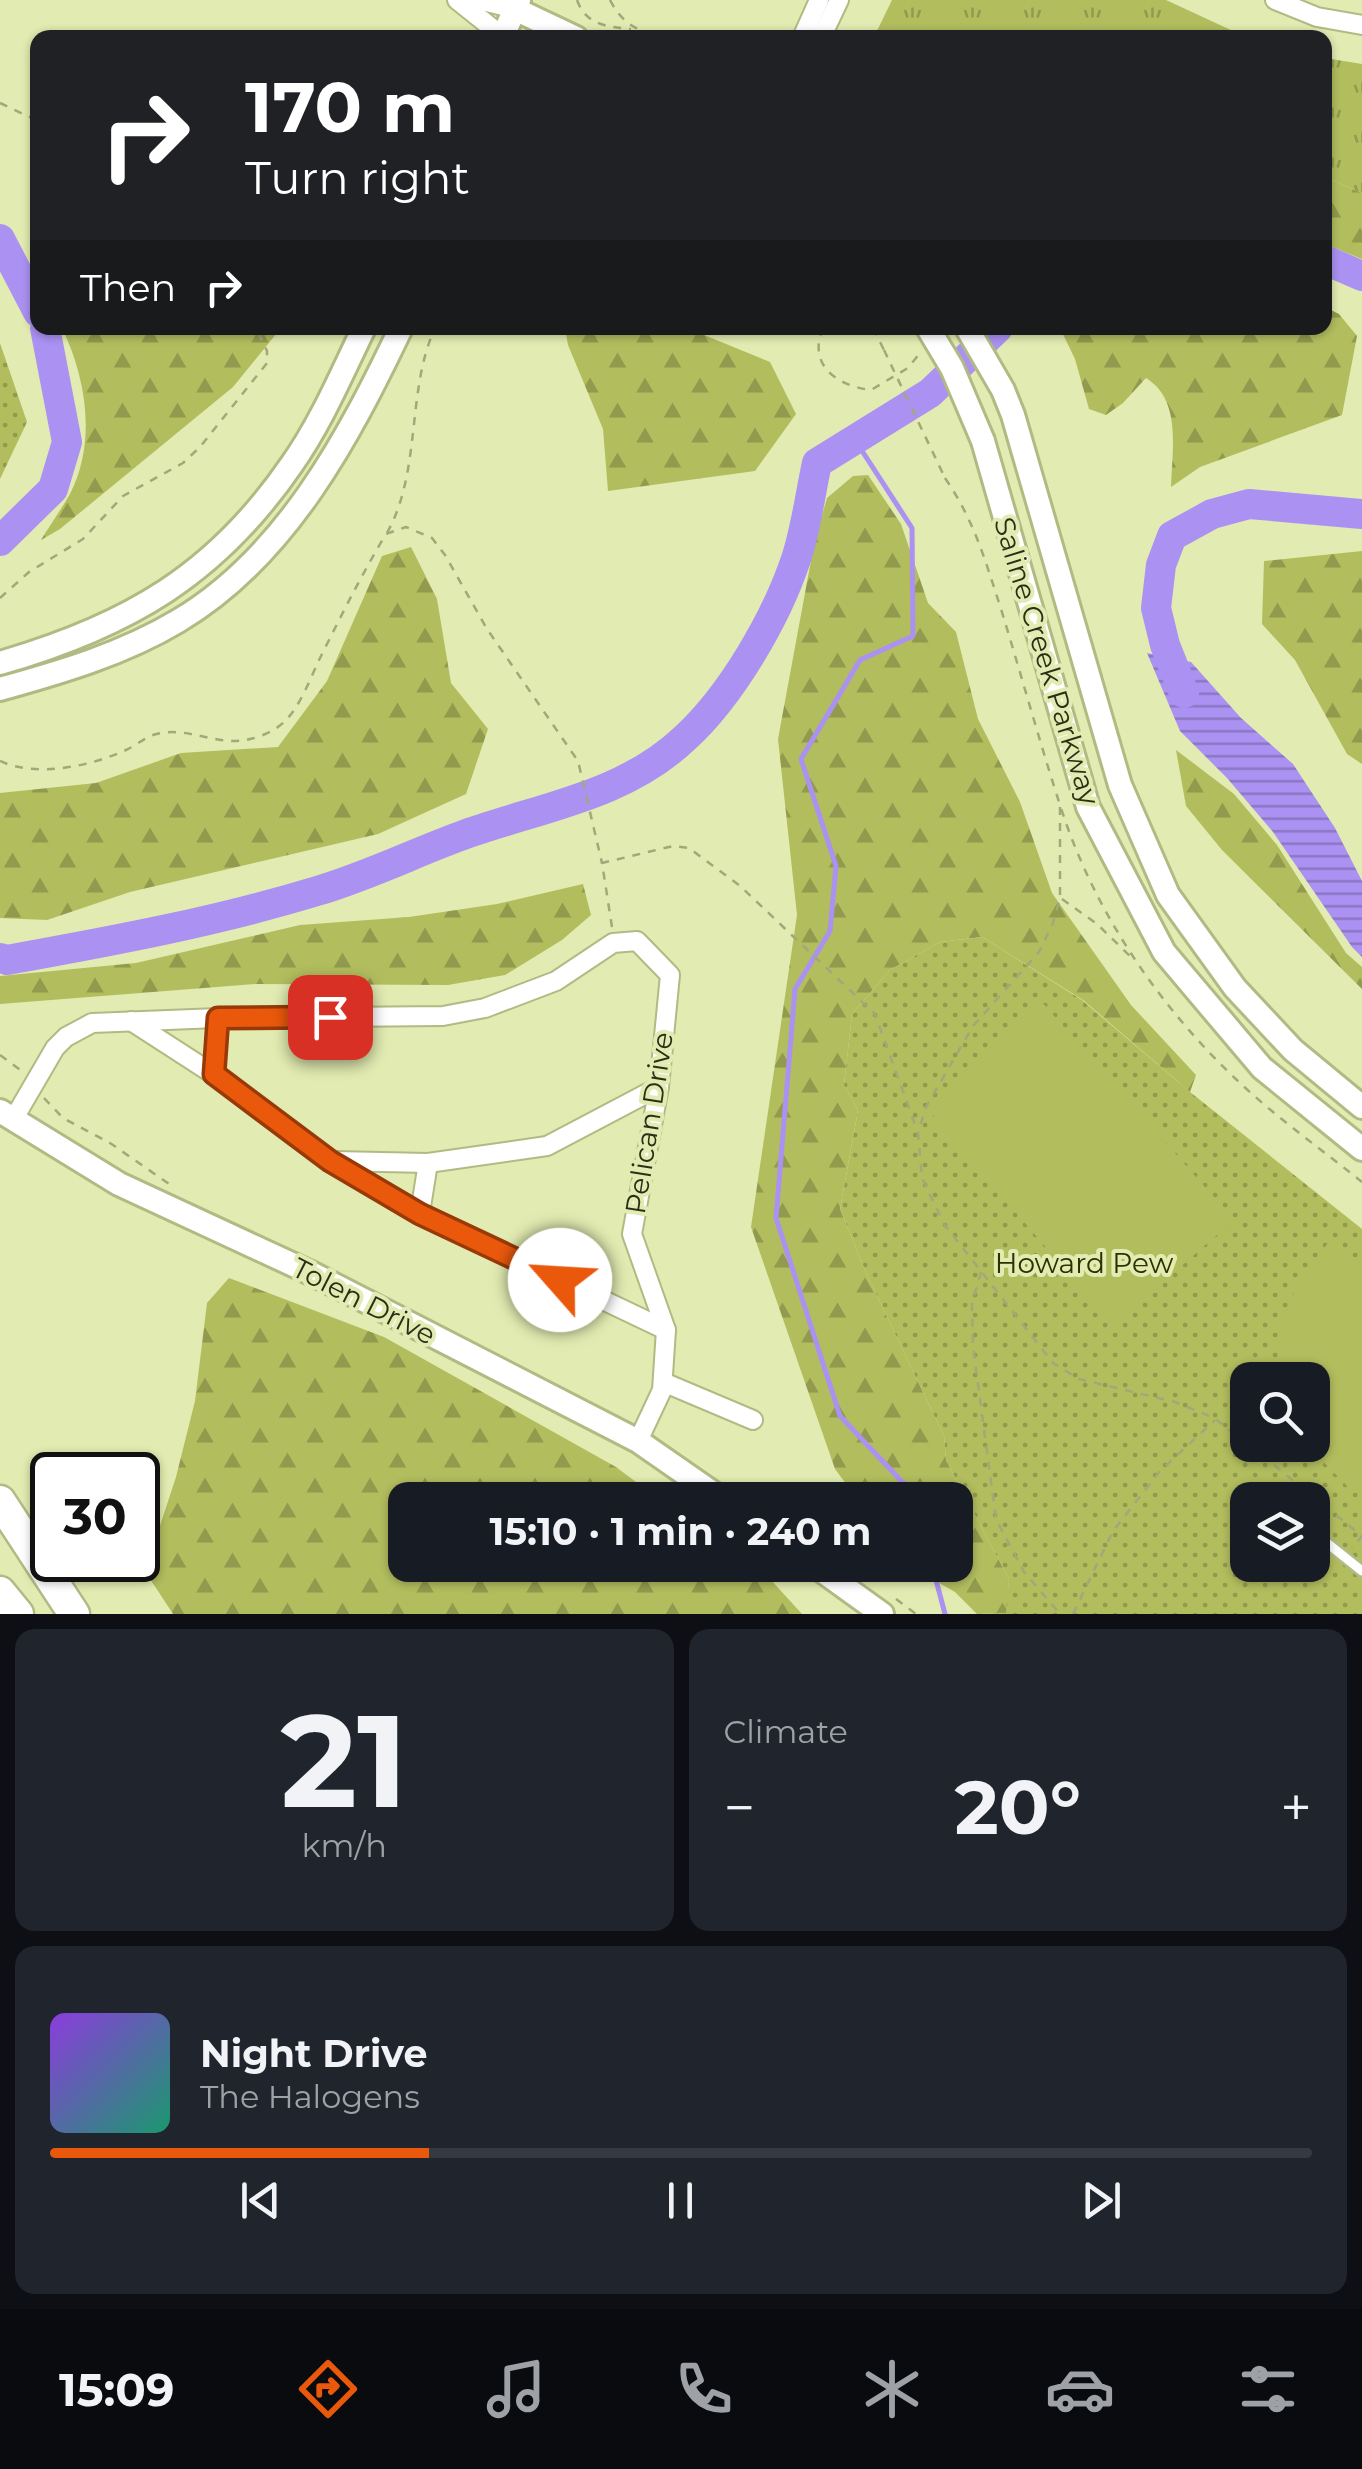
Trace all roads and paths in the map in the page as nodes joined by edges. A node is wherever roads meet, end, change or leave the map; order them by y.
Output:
1 (457, 0) edge
2 (479, 0) edge
3 (556, 0) edge
4 (577, 0) edge
5 (610, 0) edge
6 (820, 0) edge
7 (839, 0) edge
8 (1275, 0) edge
9 (517, 4) edge
10 (1362, 25) edge
11 (856, 26) dead end
12 (632, 29) junction
13 (494, 30) edge
14 (506, 30) edge
15 (542, 30) edge
16 (635, 30) edge
17 (806, 30) edge
18 (826, 30) edge
19 (855, 30) edge
20 (0, 103) edge
21 (30, 117) edge
22 (259, 335) edge
23 (360, 335) edge
24 (398, 335) edge
25 (433, 335) edge
26 (820, 335) edge
27 (876, 335) edge
28 (932, 335) edge
29 (971, 335) edge
30 (920, 353) dead end
31 (945, 478) dead end
32 (386, 534) junction
33 (0, 598) edge
34 (0, 664) edge
35 (0, 689) edge
36 (0, 762) edge
37 (1060, 807) dead end
38 (602, 863) junction
39 (1060, 898) junction
40 (618, 943) junction
41 (1136, 962) dead end
42 (218, 1018) junction
43 (130, 1020) junction
44 (0, 1056) edge
45 (23, 1071) dead end
46 (214, 1074) junction
47 (659, 1087) junction
48 (1362, 1107) edge
49 (7, 1116) edge
50 (918, 1133) junction
51 (1362, 1149) edge
52 (330, 1161) junction
53 (428, 1163) junction
54 (420, 1214) junction
55 (982, 1270) junction
56 (666, 1330) junction
57 (663, 1382) junction
58 (753, 1420) dead end
59 (1216, 1420) junction
60 (1230, 1431) edge
61 (638, 1441) junction
62 (1269, 1462) edge
63 (697, 1482) edge
64 (0, 1500) edge
65 (0, 1524) edge
66 (1362, 1536) edge
67 (1330, 1545) edge
68 (1345, 1557) junction
69 (1362, 1571) edge
70 (844, 1582) edge
71 (0, 1592) edge
72 (892, 1609) edge
73 (18, 1614) edge
74 (71, 1614) edge
75 (916, 1614) edge
76 (1060, 1614) edge
77 (1073, 1614) edge

1 - 13 street
2 - 9 street
3 - 15 main road
4 - 12 path
5 - 12 path
6 - 17 street
7 - 18 street
8 - 10 street
9 - 14 main road
9 - 15 main road
11 - 19 path
12 - 16 path
20 - 21 path
22 - 33 path
23 - 34 main road
24 - 35 main road
25 - 32 path
26 - 30 path
27 - 31 path, bridge
28 - 51 main road, Saline Creek Parkway, bridge
29 - 48 main road, Saline Creek Parkway
32 - 36 path
32 - 38 path
37 - 39 path
38 - 40 path
38 - 50 path
39 - 41 path
39 - 50 path
40 - 42 street
40 - 47 street, Pelican Drive
42 - 43 street
42 - 46 street
43 - 46 street
43 - 49 street
44 - 45 path
46 - 52 street
47 - 53 street
47 - 56 street, Pelican Drive
49 - 61 main road, Tolen Drive
50 - 55 path
52 - 53 street
52 - 54 street
53 - 54 street
54 - 56 street
55 - 59 path
55 - 76 path
56 - 57 street, Pelican Drive
57 - 58 street
57 - 61 street, Pelican Drive
59 - 60 path
59 - 77 path
61 - 63 main road, Tolen Drive
62 - 66 path
64 - 74 highway
65 - 74 highway
66 - 68 path
67 - 68 lane
68 - 69 lane
70 - 72 main road
71 - 73 highway
72 - 75 path

